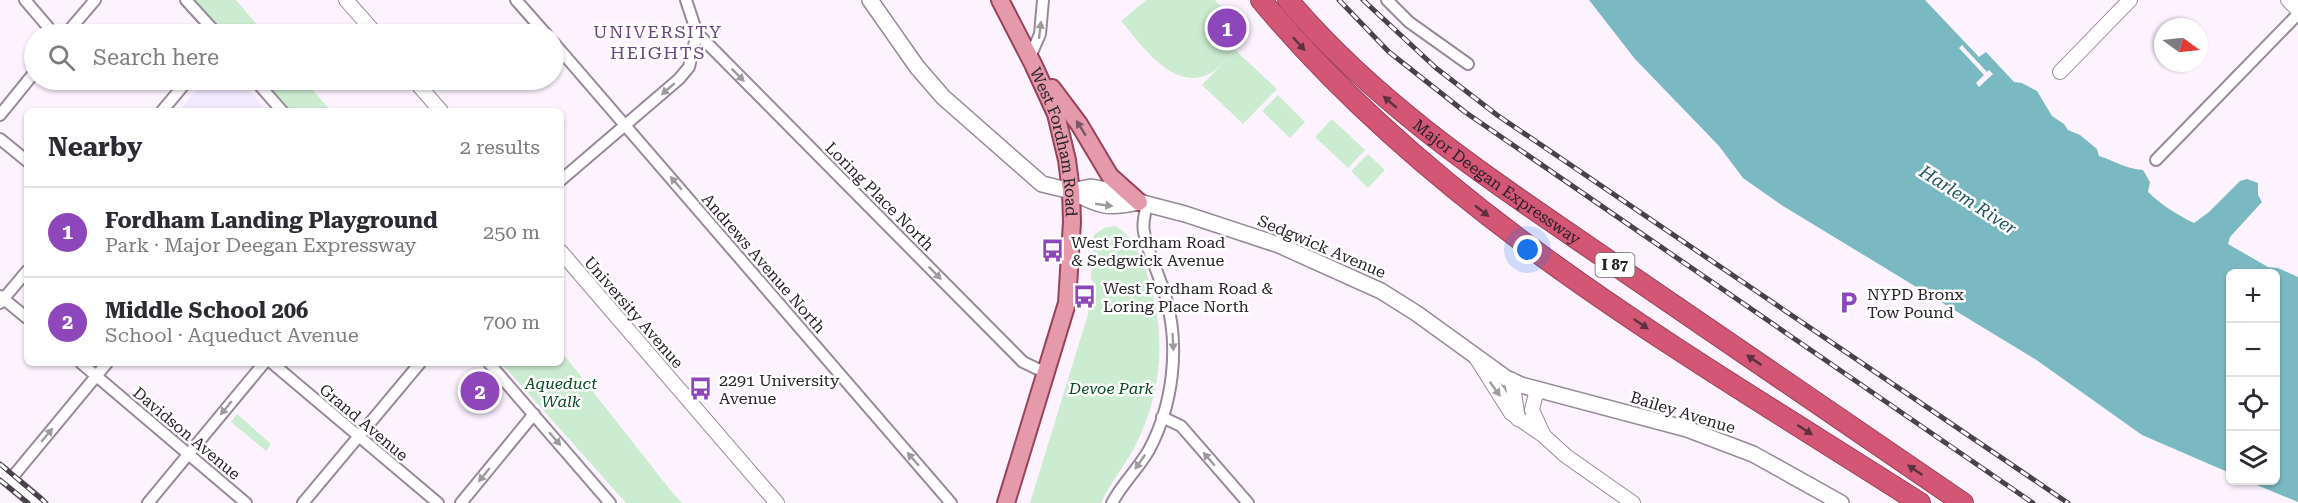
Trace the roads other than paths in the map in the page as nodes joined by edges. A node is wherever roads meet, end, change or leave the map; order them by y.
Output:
1 (25, 0) edge
2 (96, 0) edge
3 (186, 0) edge
4 (346, 0) edge
5 (516, 0) edge
6 (686, 0) edge
7 (870, 0) edge
8 (1000, 0) edge
9 (1043, 0) edge
10 (1261, 0) edge
11 (1288, 0) edge
12 (1387, 0) edge
13 (2130, 0) edge
14 (2288, 0) edge
15 (2298, 12) edge
16 (45, 24) edge
17 (75, 24) edge
18 (208, 24) edge
19 (367, 24) edge
20 (537, 24) edge
21 (697, 33) junction
22 (564, 54) edge
23 (1031, 60) junction
24 (1468, 64) dead end
25 (2060, 72) dead end
26 (24, 85) edge
27 (180, 90) edge
28 (264, 90) edge
29 (423, 90) edge
30 (165, 108) edge
31 (279, 108) edge
32 (438, 108) edge
33 (0, 115) edge
34 (625, 124) junction
35 (0, 139) edge
36 (24, 159) edge
37 (2156, 160) dead end
38 (564, 177) edge
39 (1071, 191) junction
40 (1143, 203) junction
41 (564, 255) edge
42 (24, 273) edge
43 (1, 299) edge
44 (24, 316) edge
45 (1475, 356) junction
46 (85, 366) edge
47 (104, 366) edge
48 (262, 366) edge
49 (276, 366) edge
50 (418, 366) edge
51 (492, 366) edge
52 (1046, 373) junction
53 (96, 375) junction
54 (1509, 379) junction
55 (1537, 389) junction
56 (534, 414) junction
57 (1162, 417) junction
58 (1518, 419) junction
59 (1544, 436) junction
60 (359, 437) junction
61 (189, 453) junction
62 (5, 476) edge
63 (37, 503) edge
64 (148, 503) edge
65 (246, 503) edge
66 (303, 503) edge
67 (438, 503) edge
68 (461, 503) edge
69 (610, 503) edge
70 (777, 503) edge
71 (951, 503) edge
72 (1006, 503) edge
73 (1112, 503) edge
74 (1248, 503) edge
75 (1633, 503) edge
76 (1841, 503) edge
77 (1920, 503) edge
78 (1964, 503) edge

1 - 16 street
2 - 17 street
3 - 18 street
4 - 19 street
5 - 20 street
6 - 21 street
7 - 39 main road, Sedgwick Avenue
8 - 23 main road, West Fordham Road
23 -> 9 street
10 -> 77 highway, Major Deegan Expressway / I 87
78 -> 11 highway, Major Deegan Expressway / I 87
12 - 24 street
13 - 25 street
14 - 15 street
15 - 37 street
21 -> 34 street
21 -> 52 street, Loring Place North
22 - 34 street, Andrews Avenue North
23 - 39 main road, West Fordham Road
40 -> 23 main road
26 - 33 street
27 - 30 street
28 - 31 street
29 - 32 street
34 - 38 street
71 -> 34 street, Andrews Avenue North
35 - 36 street
39 - 40 main road, Sedgwick Avenue
39 - 52 main road, West Fordham Road
40 - 45 main road, Sedgwick Avenue
40 -> 57 street
41 - 70 street, University Avenue
42 - 43 street
43 - 44 street
45 - 54 main road, Sedgwick Avenue
45 -> 58 street, Sedgwick Avenue
46 - 53 street, Davidson Avenue
47 - 53 street
48 -> 61 street
49 - 60 street, Grand Avenue
50 - 60 street
51 - 56 street
52 - 72 main road, West Fordham Road
53 - 61 street, Davidson Avenue
62 -> 53 street
54 - 55 main road, Bailey Avenue
54 - 58 street
55 - 59 street, Sedgwick Avenue
55 - 76 main road, Bailey Avenue
56 -> 68 street
56 -> 69 street
57 -> 73 street
74 -> 57 street
58 - 59 street, Sedgwick Avenue
59 - 75 street, Sedgwick Avenue
60 - 66 street
60 - 67 street, Grand Avenue
61 - 64 street
61 - 65 street, Davidson Avenue
62 - 63 main road

